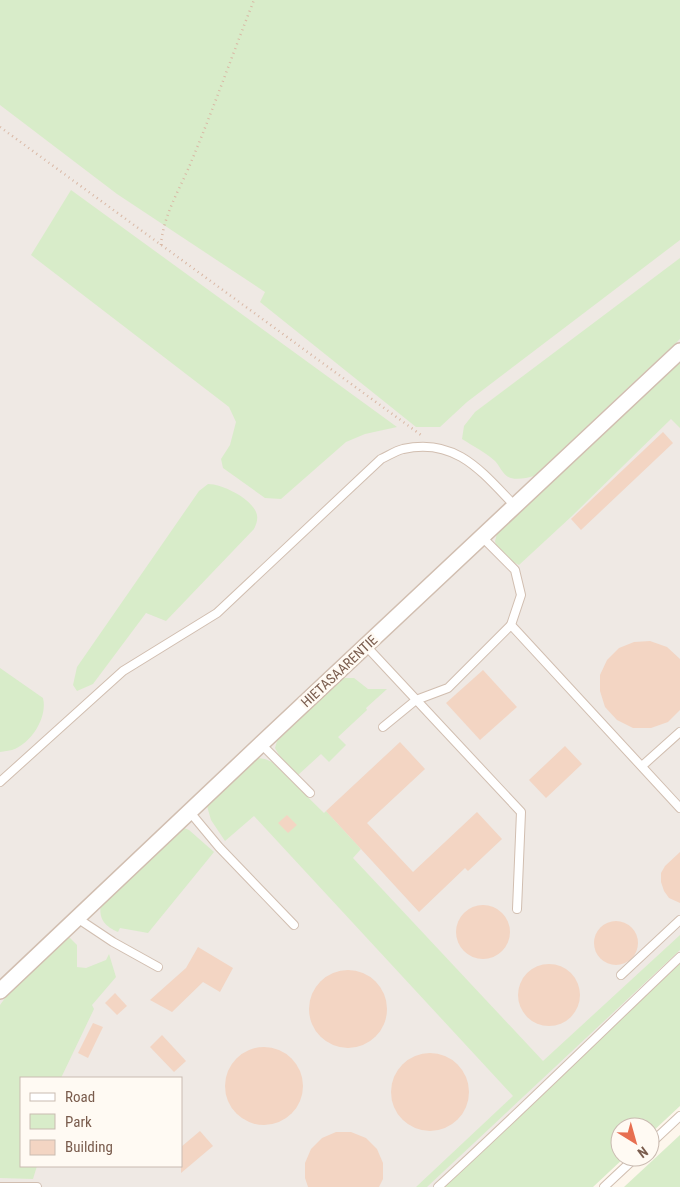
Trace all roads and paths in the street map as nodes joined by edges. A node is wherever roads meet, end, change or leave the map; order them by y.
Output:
1 (254, 0) edge
2 (0, 127) edge
3 (162, 245) junction
4 (680, 351) edge
5 (441, 449) junction
6 (515, 506) junction
7 (482, 537) junction
8 (511, 625) junction
9 (366, 646) junction
10 (416, 700) junction
11 (383, 727) dead end
12 (680, 732) edge
13 (261, 744) junction
14 (642, 766) junction
15 (0, 781) edge
16 (310, 794) dead end
17 (680, 808) edge
18 (189, 811) junction
19 (517, 909) dead end
20 (77, 918) junction
21 (680, 920) edge
22 (294, 925) dead end
23 (680, 957) edge
24 (158, 967) dead end
25 (621, 975) dead end
26 (0, 991) edge
27 (680, 1116) edge
28 (660, 1135) edge
29 (625, 1167) edge
30 (0, 1187) edge
31 (37, 1187) edge
32 (438, 1187) edge
33 (604, 1187) edge

1 - 3 path
2 - 3 path
3 - 5 path
4 - 6 street, HIETASAARENTIE
5 - 6 lane
5 - 15 lane
6 - 7 street, HIETASAARENTIE
7 - 8 lane
7 - 9 street, HIETASAARENTIE
8 - 10 lane
8 - 14 lane
9 - 10 lane
9 - 13 street, HIETASAARENTIE
10 - 11 lane
10 - 19 lane
12 - 14 lane
13 - 16 lane
13 - 18 street, HIETASAARENTIE
14 - 17 lane
18 - 20 street, HIETASAARENTIE
18 - 22 lane
20 - 24 lane
20 - 26 street, HIETASAARENTIE
21 - 25 lane
23 - 32 lane
27 - 28 lane
29 - 33 lane
30 - 31 lane

